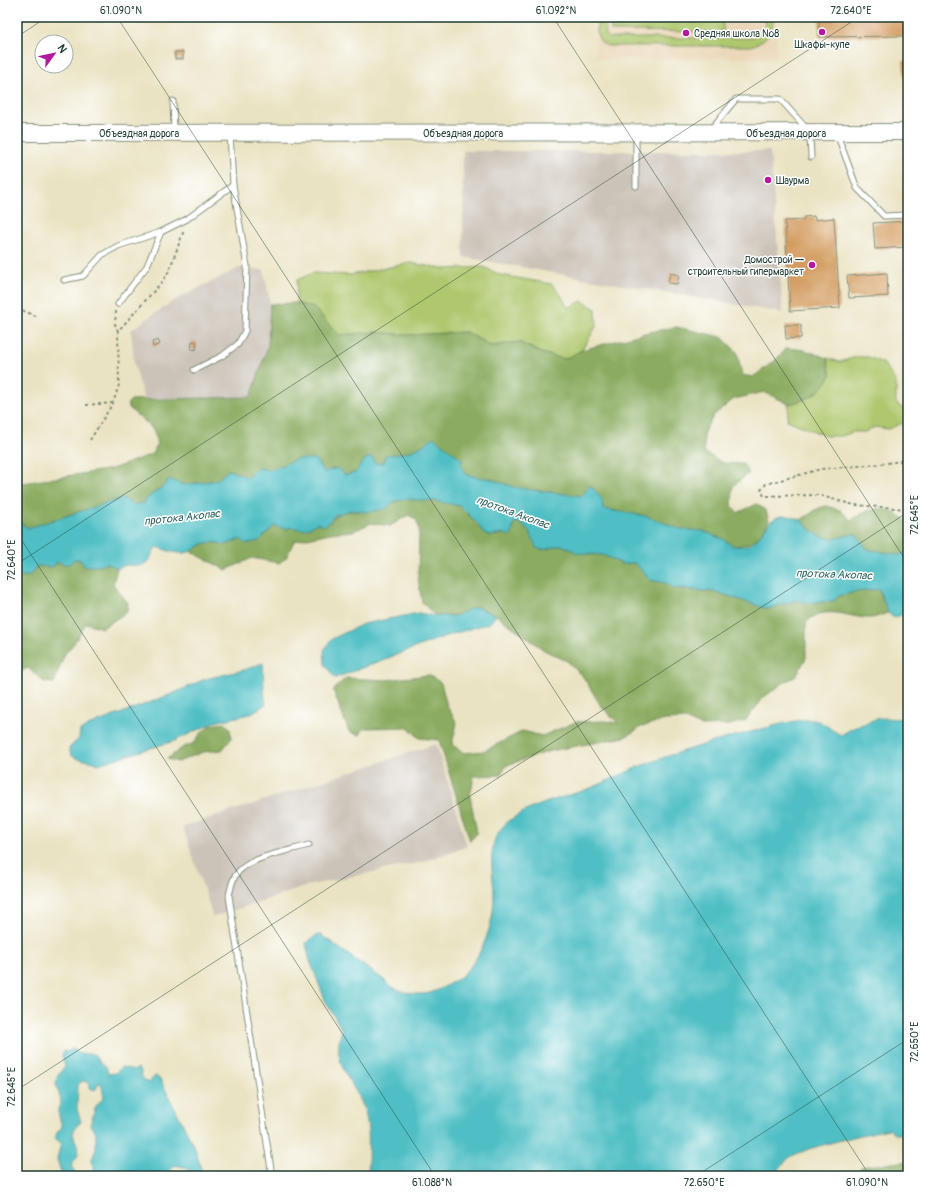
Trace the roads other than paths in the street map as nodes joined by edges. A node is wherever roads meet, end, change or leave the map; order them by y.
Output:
1 (173, 101) dead end
2 (837, 132) junction
3 (908, 132) edge
4 (17, 133) edge
5 (174, 133) junction
6 (230, 133) junction
7 (636, 133) junction
8 (708, 133) junction
9 (810, 133) junction
10 (811, 157) dead end
11 (233, 185) junction
12 (636, 186) dead end
13 (908, 215) edge
14 (161, 232) junction
15 (64, 280) dead end
16 (118, 304) road end
17 (194, 370) dead end
18 (309, 845) dead end
19 (272, 1176) edge

1 - 5 lane
2 - 3 main road, Объездная дорога
2 - 9 main road, Объездная дорога
2 - 13 lane
4 - 5 main road, Объездная дорога
5 - 6 main road, Объездная дорога
6 - 7 main road, Объездная дорога
6 - 11 lane
7 - 8 main road, Объездная дорога
7 - 12 lane
8 - 9 main road, Объездная дорога
8 - 9 lane
9 - 10 lane
11 - 14 lane
11 - 17 lane
14 - 15 lane
14 - 16 lane
18 - 19 lane

